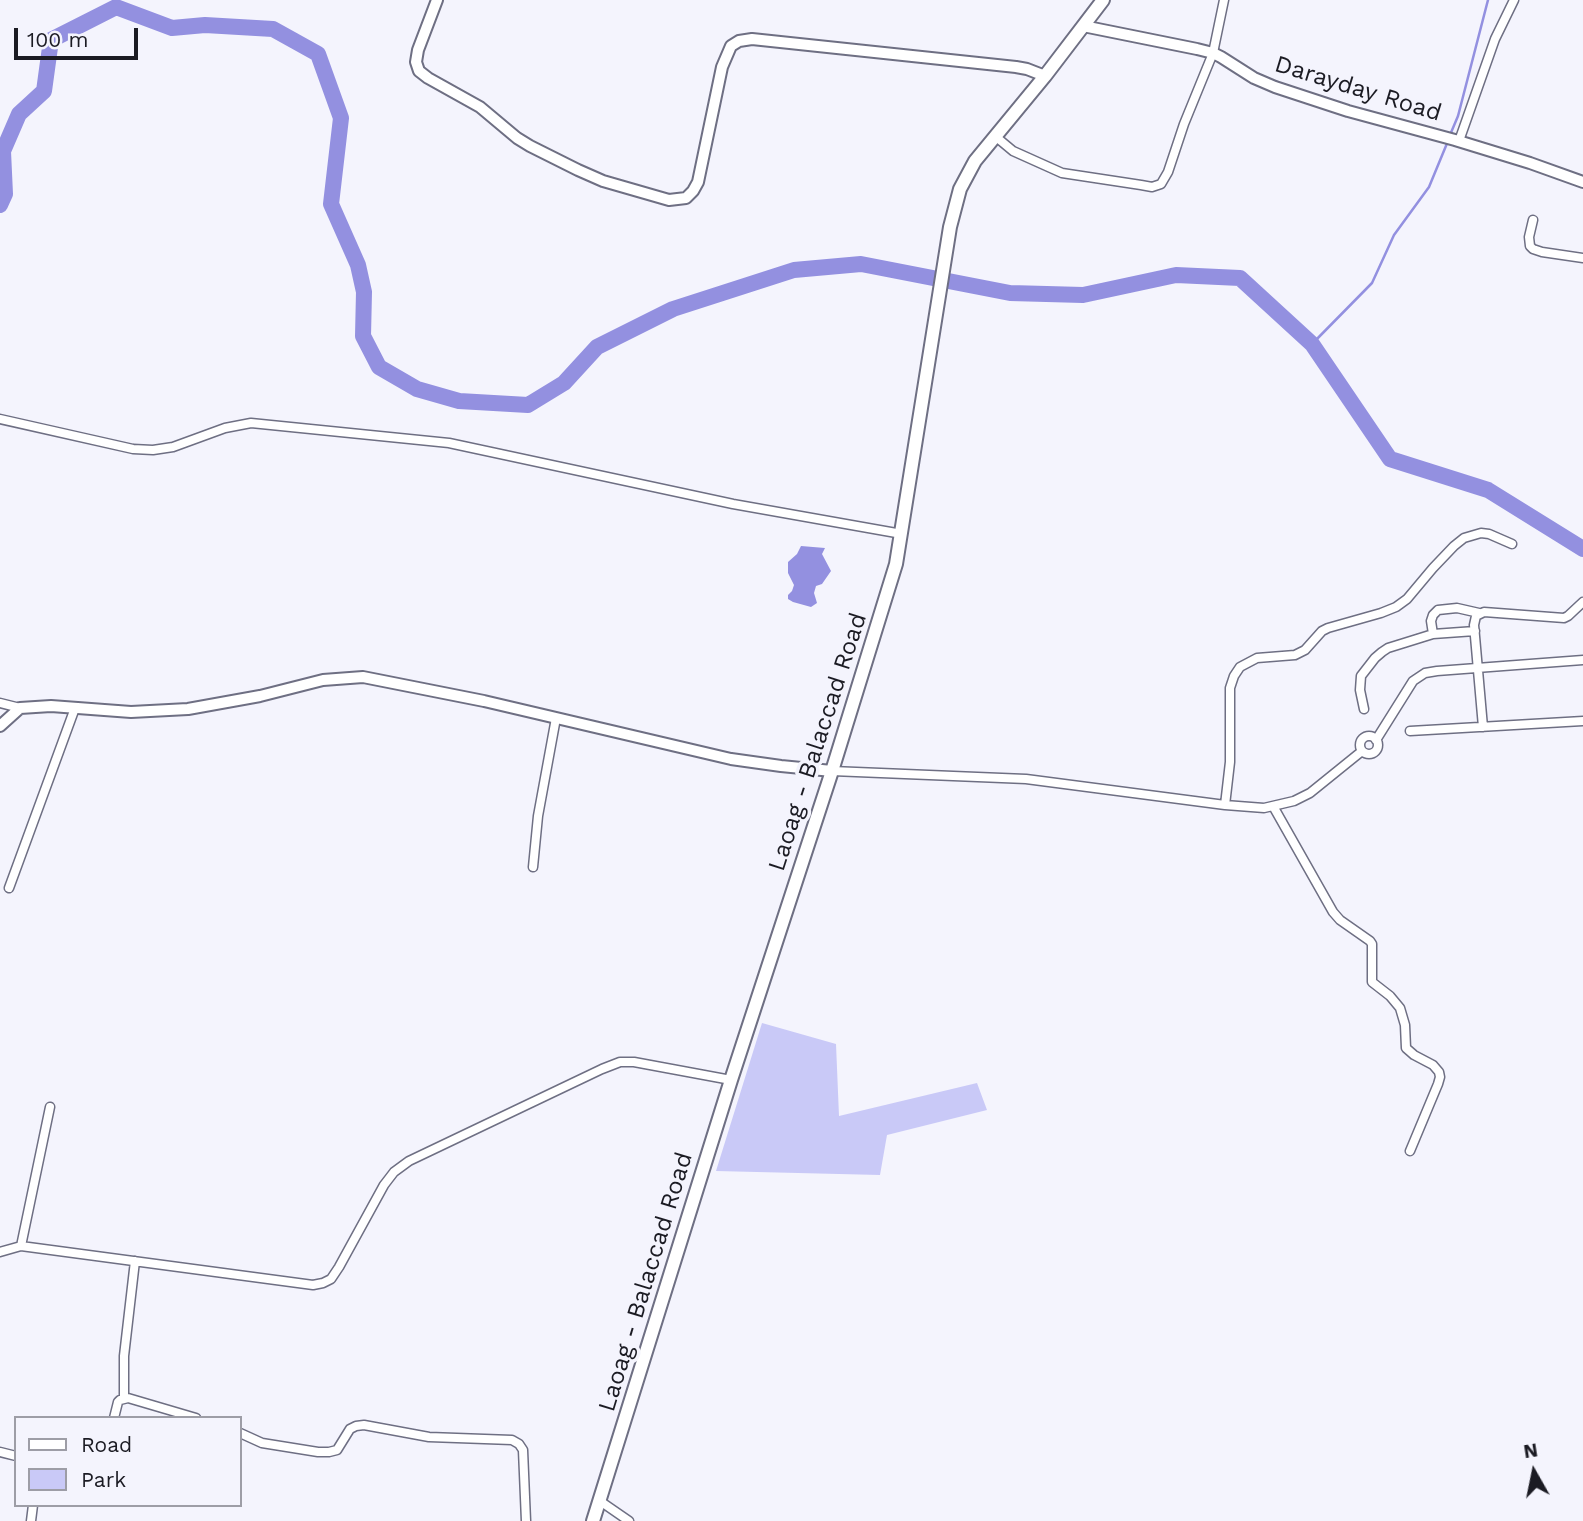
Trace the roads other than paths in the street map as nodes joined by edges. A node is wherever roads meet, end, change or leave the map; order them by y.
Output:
1 (437, 0) edge
2 (1103, 0) edge
3 (1224, 0) edge
4 (1514, 0) edge
5 (1083, 26) junction
6 (1213, 53) junction
7 (1045, 76) junction
8 (995, 136) junction
9 (1457, 141) junction
10 (1583, 182) edge
11 (1533, 219) dead end
12 (1583, 258) edge
13 (0, 419) edge
14 (902, 534) junction
15 (1512, 544) dead end
16 (1583, 602) edge
17 (1479, 613) junction
18 (1475, 631) junction
19 (1433, 634) junction
20 (1583, 660) edge
21 (1478, 667) junction
22 (0, 704) edge
23 (20, 708) junction
24 (75, 708) junction
25 (1364, 709) dead end
26 (556, 718) junction
27 (1583, 721) edge
28 (0, 726) edge
29 (1483, 727) junction
30 (1410, 731) dead end
31 (1376, 740) junction
32 (1362, 751) junction
33 (832, 771) junction
34 (1225, 805) junction
35 (1273, 806) junction
36 (533, 867) dead end
37 (9, 888) dead end
38 (731, 1080) junction
39 (50, 1107) dead end
40 (1410, 1151) dead end
41 (21, 1246) junction
42 (0, 1252) edge
43 (135, 1261) junction
44 (124, 1398) junction
45 (114, 1416) edge
46 (189, 1416) edge
47 (242, 1434) edge
48 (600, 1501) junction
49 (526, 1521) edge
50 (593, 1521) edge
51 (629, 1521) edge

1 - 7 street
2 - 5 main road, Laoag - Balaccad Road
3 - 6 street
4 - 9 street
5 - 6 street, Darayday Road
5 - 7 main road, Laoag - Balaccad Road
6 - 8 street
6 - 9 street, Darayday Road
7 - 8 main road, Laoag - Balaccad Road
8 - 14 main road, Laoag - Balaccad Road
9 - 10 street, Darayday Road
11 - 12 street
13 - 14 street
14 - 33 main road, Laoag - Balaccad Road
15 - 34 street
16 - 17 street
17 - 18 street
17 - 19 street
18 - 19 street
18 - 21 street
19 - 25 street
20 - 21 street
21 - 29 street
21 - 31 street
22 - 23 street
23 - 24 street
23 - 28 street
24 - 26 street
24 - 37 street
26 - 33 street
26 - 36 street
27 - 29 street
29 - 30 street
31 - 32 street
31 - 32 street
32 - 35 street
33 - 34 street
33 - 38 main road, Laoag - Balaccad Road
34 - 35 street
35 - 40 street
38 - 43 street
38 - 48 main road, Laoag - Balaccad Road
39 - 41 street
41 - 42 street
41 - 43 street
43 - 44 street
44 - 45 street
44 - 46 street
47 - 49 street
48 - 50 main road, Laoag - Balaccad Road
48 - 51 street

